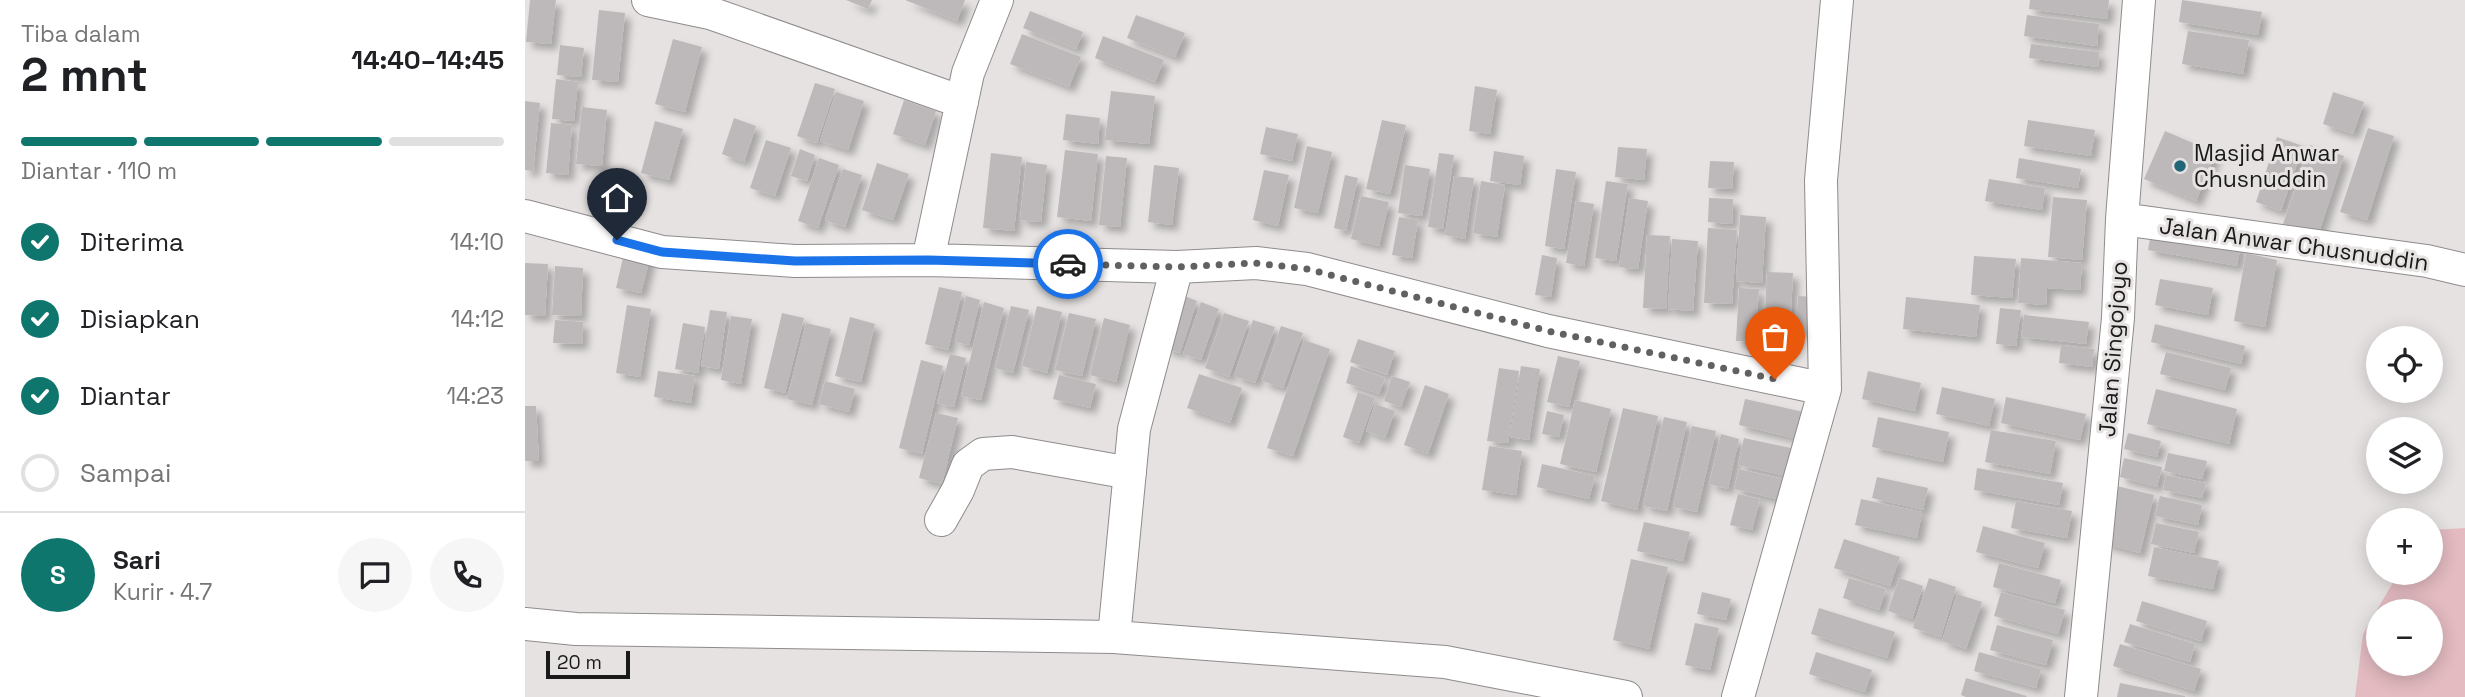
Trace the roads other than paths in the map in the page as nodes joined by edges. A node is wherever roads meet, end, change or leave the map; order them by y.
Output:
1 (648, 0) edge
2 (997, 0) edge
3 (1837, 0) edge
4 (2139, 0) edge
5 (962, 102) junction
6 (525, 216) edge
7 (2122, 219) junction
8 (928, 260) junction
9 (1177, 267) junction
10 (2465, 270) edge
11 (1825, 389) junction
12 (1130, 473) junction
13 (941, 520) dead end
14 (525, 624) edge
15 (1114, 636) junction
16 (1626, 697) edge
17 (1738, 697) edge
18 (2081, 697) edge

1 - 5 street
2 - 5 street
3 - 11 street
4 - 7 street, Jalan Singojoyo
5 - 8 street
6 - 8 street
7 - 10 street, Jalan Anwar Chusnuddin
7 - 18 street, Jalan Singojoyo
8 - 9 street
9 - 11 street
9 - 12 street
11 - 17 street
12 - 13 street
12 - 15 street
14 - 15 street
15 - 16 street

